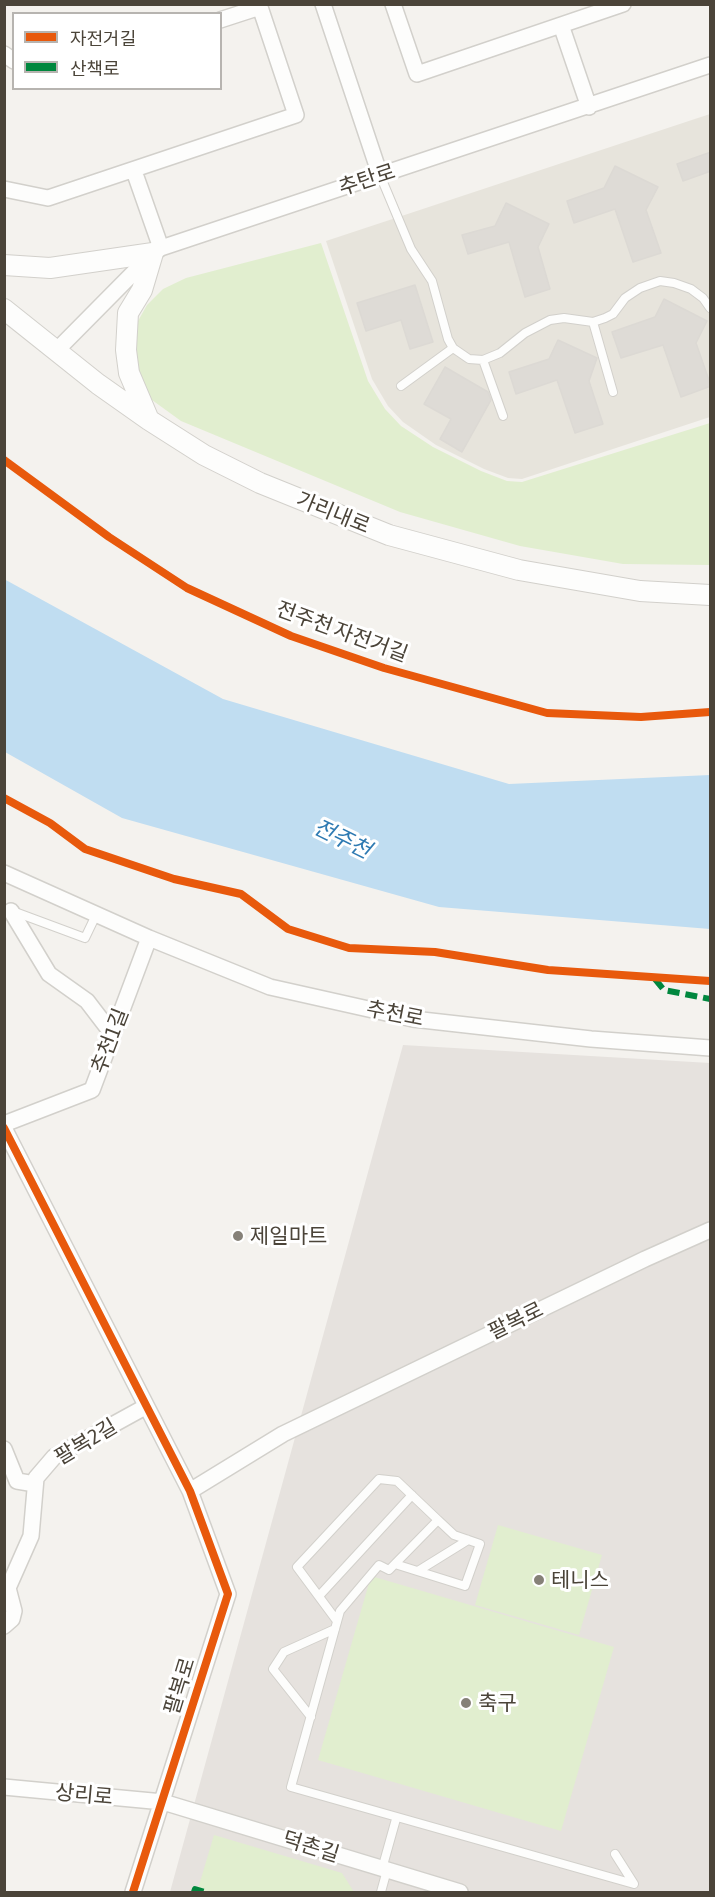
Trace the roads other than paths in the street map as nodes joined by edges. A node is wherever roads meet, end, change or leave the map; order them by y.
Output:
1 (323, 4) edge
2 (393, 4) edge
3 (623, 4) edge
4 (259, 6) edge
5 (222, 19) edge
6 (561, 25) junction
7 (711, 64) edge
8 (589, 107) junction
9 (134, 171) junction
10 (380, 175) junction
11 (4, 189) edge
12 (157, 251) junction
13 (4, 265) edge
14 (711, 308) edge
15 (4, 309) edge
16 (593, 322) junction
17 (453, 348) junction
18 (57, 350) junction
19 (483, 360) junction
20 (401, 386) dead end
21 (613, 392) dead end
22 (503, 416) dead end
23 (149, 420) junction
24 (711, 595) edge
25 (4, 873) edge
26 (8, 909) edge
27 (96, 915) junction
28 (149, 938) junction
29 (113, 1035) junction
30 (711, 1048) edge
31 (4, 1126) edge
32 (711, 1230) edge
33 (145, 1407) junction
34 (4, 1449) edge
35 (35, 1484) junction
36 (190, 1491) junction
37 (412, 1495) junction
38 (438, 1520) junction
39 (468, 1540) junction
40 (395, 1564) junction
41 (418, 1571) junction
42 (6, 1586) edge
43 (319, 1596) junction
44 (336, 1625) junction
45 (4, 1626) edge
46 (311, 1717) junction
47 (4, 1787) edge
48 (163, 1802) junction
49 (396, 1819) junction
50 (615, 1854) dead end
51 (385, 1869) junction
52 (133, 1893) edge
53 (381, 1893) edge
54 (460, 1893) edge

1 - 10 street
2 - 6 street
3 - 6 street
4 - 5 street
4 - 9 street
6 - 8 street
7 - 8 street, 추탄로
8 - 10 street, 추탄로
9 - 11 street
9 - 12 street
10 - 12 street, 추탄로
10 - 17 lane
12 - 13 street
12 - 18 street, 추탄로
12 - 23 street
14 - 16 lane
15 - 18 street, 가리내로
16 - 19 lane
16 - 21 lane
17 - 19 lane
17 - 20 lane
18 - 23 street, 가리내로
19 - 22 lane
23 - 24 street, 가리내로
25 - 27 street, 추천로
26 - 27 lane
26 - 29 street
27 - 28 street, 추천로
28 - 29 street, 추천1길
28 - 30 street, 추천로
29 - 31 street, 추천1길
31 - 33 street
32 - 36 street, 팔복로
33 - 35 street, 팔복2길
33 - 36 street
34 - 35 street, 팔복2길
35 - 42 street, 팔복2길
36 - 48 street, 팔복로
37 - 38 lane
37 - 43 lane
37 - 43 lane
38 - 39 lane
38 - 40 lane
39 - 41 lane
39 - 41 lane
40 - 41 lane
40 - 44 lane
42 - 45 street, 팔복2길
43 - 44 lane
44 - 46 lane
44 - 46 lane
46 - 49 lane
47 - 48 street, 상리로
48 - 51 street, 덕촌길
48 - 52 street, 팔복로
49 - 50 lane
49 - 51 lane
51 - 53 lane
51 - 54 street, 덕촌길

